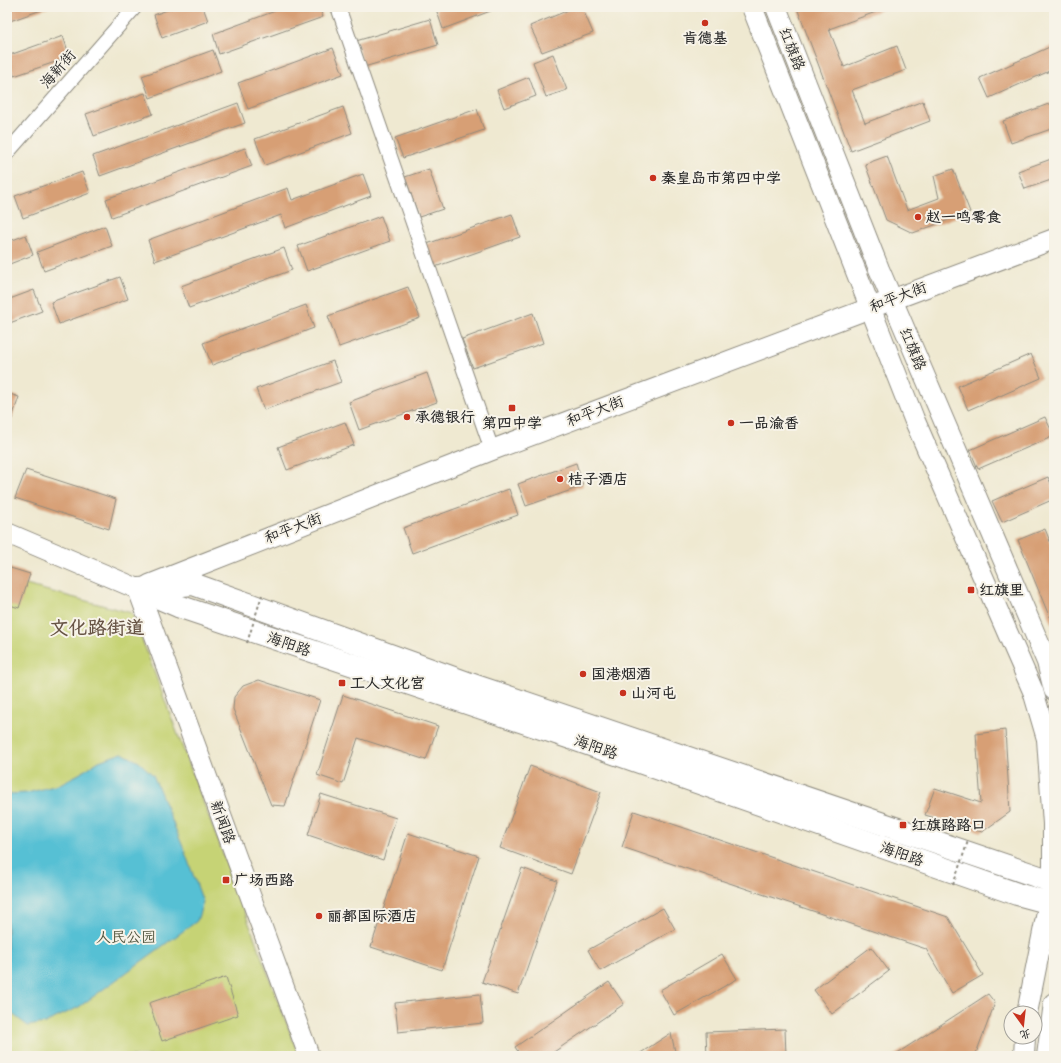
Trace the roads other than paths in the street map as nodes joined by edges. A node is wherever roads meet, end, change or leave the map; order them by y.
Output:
1 (136, 7) edge
2 (338, 7) edge
3 (752, 7) edge
4 (776, 7) edge
5 (7, 153) edge
6 (1054, 239) edge
7 (892, 299) junction
8 (870, 308) junction
9 (492, 450) junction
10 (7, 533) edge
11 (138, 589) junction
12 (1054, 690) edge
13 (1053, 893) edge
14 (1054, 1003) edge
15 (1029, 1005) edge
16 (1025, 1045) edge
17 (309, 1056) edge
18 (1024, 1056) edge
19 (1047, 1056) edge

1 - 5 street, 海新街
2 - 9 street
3 - 8 main road
4 - 7 main road, 红旗路
6 - 7 main road, 和平大街
7 - 8 main road, 和平大街
7 - 12 main road, 红旗路
8 - 9 main road, 和平大街
8 - 13 main road
9 - 11 main road, 和平大街
10 - 11 main road, 海阳路
11 - 13 main road, 海阳路
11 - 17 main road, 新闻路
13 - 15 main road
14 - 19 main road
16 - 18 main road

